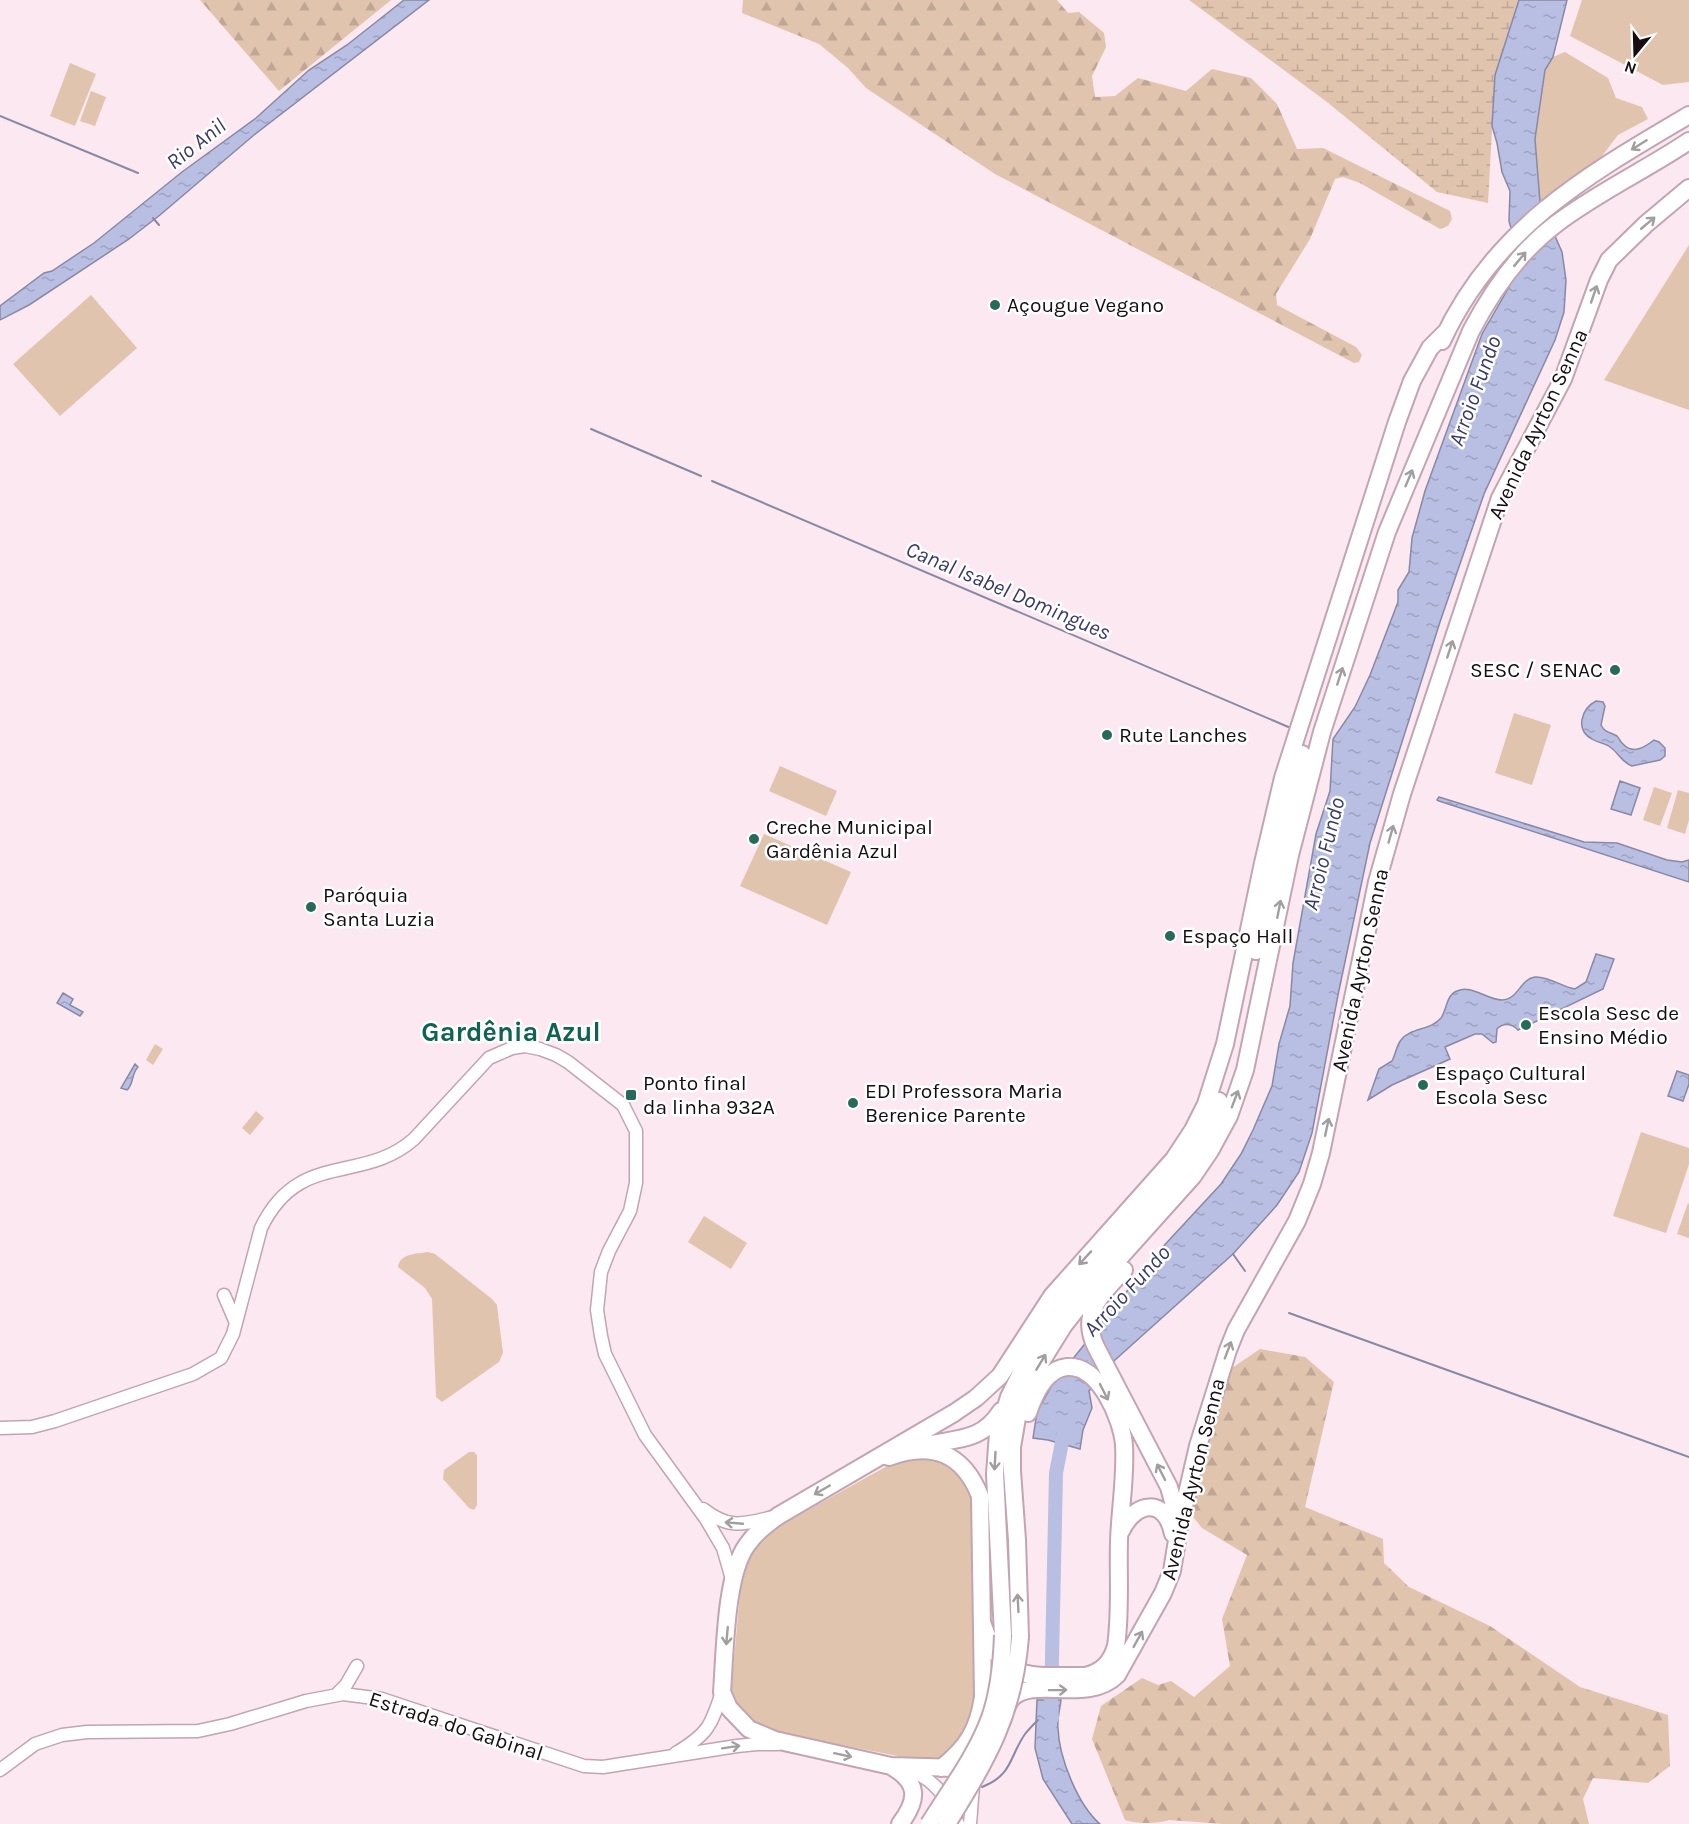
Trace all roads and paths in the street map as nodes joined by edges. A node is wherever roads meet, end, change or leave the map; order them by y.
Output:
1 (1689, 115) edge
2 (1689, 141) edge
3 (1689, 149) edge
4 (1665, 157) junction
5 (1689, 188) edge
6 (1446, 332) junction
7 (1274, 818) junction
8 (1259, 937) junction
9 (1210, 1151) junction
10 (224, 1295) dead end
11 (236, 1323) junction
12 (1009, 1397) junction
13 (0, 1428) edge
14 (901, 1453) junction
15 (867, 1465) junction
16 (695, 1503) junction
17 (777, 1516) junction
18 (1179, 1528) junction
19 (1119, 1535) junction
20 (1017, 1540) junction
21 (1175, 1549) junction
22 (1008, 1569) junction
23 (732, 1579) junction
24 (982, 1625) junction
25 (357, 1666) dead end
26 (722, 1692) junction
27 (336, 1695) junction
28 (794, 1744) junction
29 (982, 1754) junction
30 (673, 1755) junction
31 (891, 1766) junction
32 (941, 1768) junction
33 (0, 1770) edge
34 (900, 1824) edge
35 (929, 1824) edge
36 (946, 1824) edge
37 (958, 1824) edge
38 (970, 1824) edge

1 -> 6 highway
2 - 4 highway
3 - 4 highway
9 -> 4 highway
18 -> 5 highway, Avenida Ayrton Senna
6 - 7 highway
6 - 8 highway
7 - 8 highway
7 -> 15 highway
8 - 12 highway
18 -> 9 highway
20 -> 9 highway
10 - 11 main road
11 - 13 main road
11 - 16 main road
12 - 14 highway
12 -> 22 highway
14 - 15 highway
14 - 24 highway
15 -> 17 highway
17 -> 16 main road
16 - 23 main road
17 - 23 highway
18 - 21 highway, Avenida Ayrton Senna
20 -> 19 highway
19 - 21 highway
19 - 24 highway
20 - 22 highway
29 -> 21 highway, Avenida Ayrton Senna
22 - 35 highway, bridge
36 -> 22 highway, bridge
23 -> 26 highway
24 - 32 highway
25 - 27 main road
26 - 28 highway
26 - 30 main road, Estrada do Gabinal
27 - 30 main road, Estrada do Gabinal
27 - 33 main road, Estrada do Gabinal
30 -> 28 main road, Estrada do Gabinal
28 -> 31 highway, Estrada do Gabinal
29 - 32 highway, Estrada do Gabinal
29 - 38 main road
31 - 32 highway, Estrada do Gabinal
31 - 34 highway
31 - 37 main road, Estrada do Gabinal

